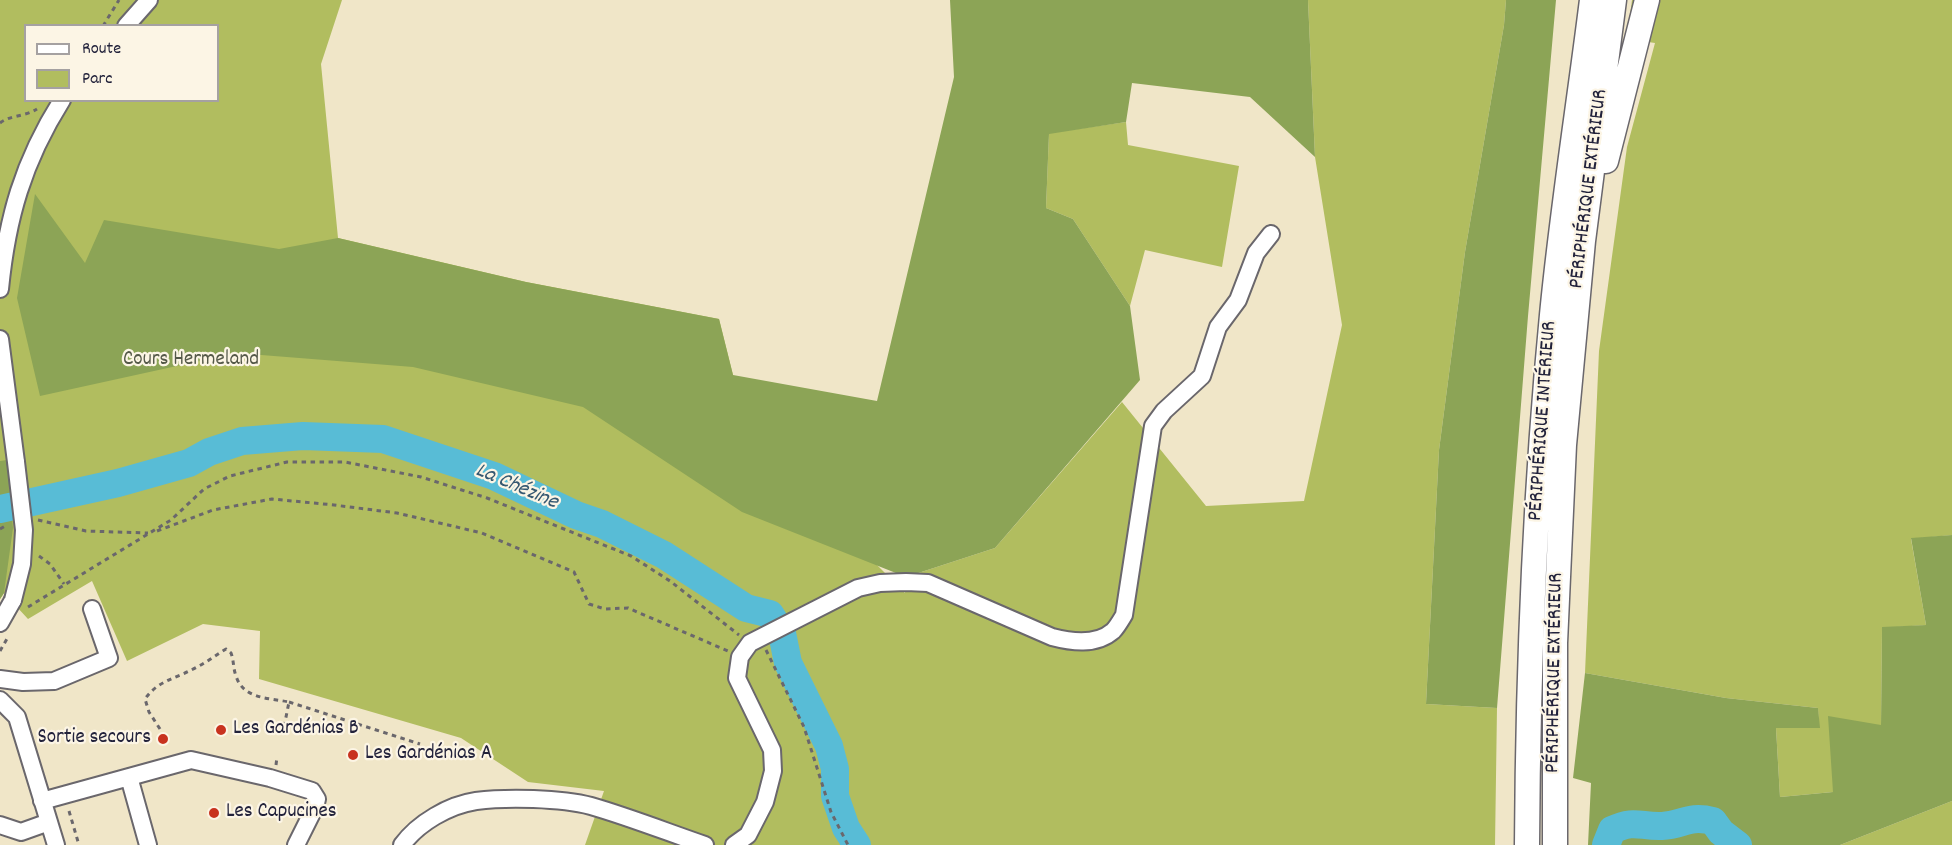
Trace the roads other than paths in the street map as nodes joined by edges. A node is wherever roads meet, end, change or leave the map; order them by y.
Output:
1 (149, 0) edge
2 (1592, 0) edge
3 (1614, 0) edge
4 (1647, 0) edge
5 (128, 24) edge
6 (61, 102) edge
7 (1591, 174) junction
8 (1271, 234) dead end
9 (0, 289) edge
10 (0, 339) edge
11 (3, 395) edge
12 (92, 609) dead end
13 (6, 627) edge
14 (0, 679) edge
15 (0, 700) edge
16 (129, 777) junction
17 (42, 801) junction
18 (49, 822) junction
19 (0, 825) edge
20 (23, 838) edge
21 (56, 845) edge
22 (148, 845) edge
23 (296, 845) edge
24 (402, 845) edge
25 (705, 845) edge
26 (734, 845) edge
27 (1527, 845) edge
28 (1555, 845) edge

1 - 5 street
2 - 27 highway, PÉRIPHÉRIQUE INTÉRIEUR
3 - 7 highway, PÉRIPHÉRIQUE EXTÉRIEUR
4 - 7 highway
6 - 9 street
7 - 28 highway, PÉRIPHÉRIQUE EXTÉRIEUR
8 - 26 street
10 - 11 street
11 - 13 street, bridge
12 - 14 street
15 - 17 street
16 - 17 street
16 - 22 street
16 - 23 street
17 - 18 street
18 - 20 street
18 - 21 street
19 - 20 street
24 - 25 street

